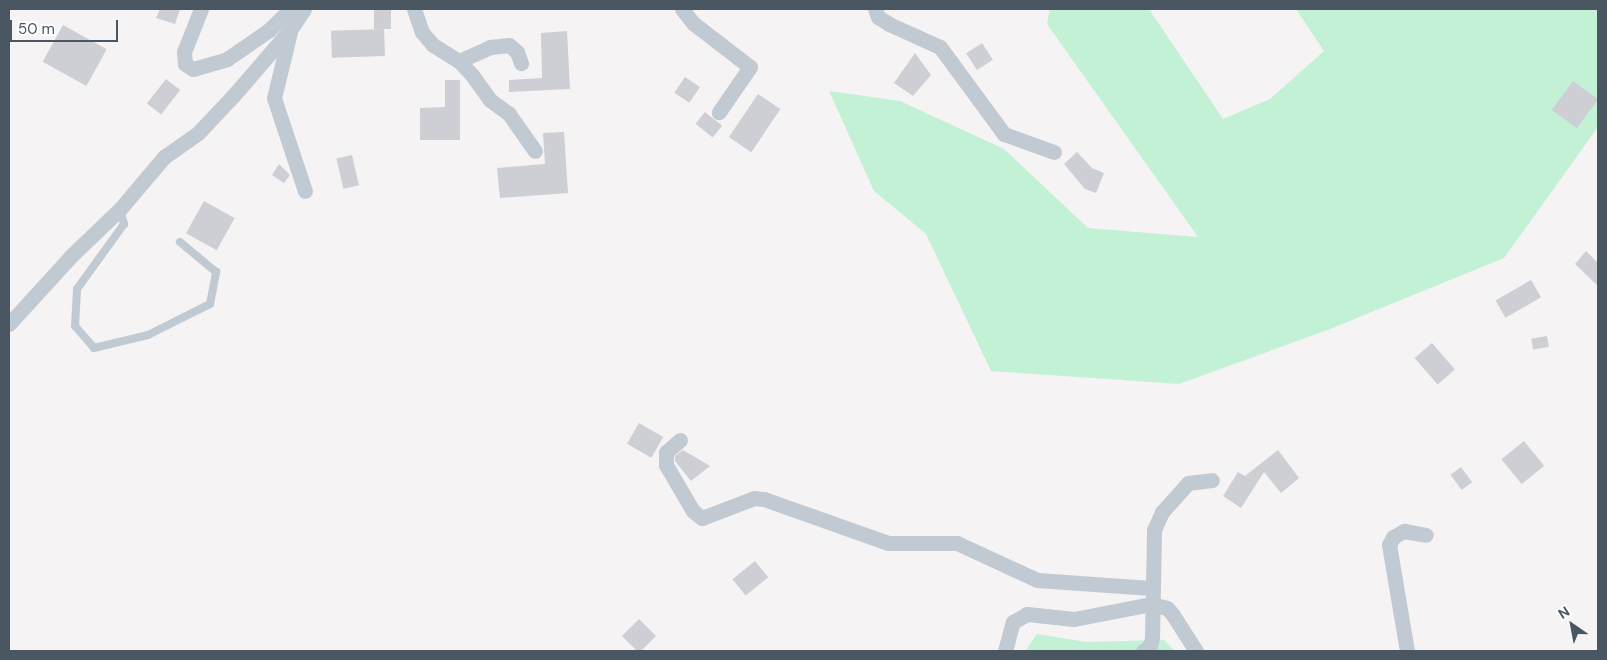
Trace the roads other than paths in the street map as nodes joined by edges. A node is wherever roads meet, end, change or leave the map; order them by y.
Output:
1 (201, 9) edge
2 (291, 9) edge
3 (304, 9) edge
4 (414, 9) edge
5 (682, 9) edge
6 (875, 9) edge
7 (290, 30) junction
8 (459, 61) junction
9 (521, 64) dead end
10 (719, 112) dead end
11 (535, 151) dead end
12 (1054, 152) dead end
13 (305, 191) dead end
14 (120, 209) junction
15 (180, 242) dead end
16 (9, 324) edge
17 (680, 440) dead end
18 (1212, 480) dead end
19 (1426, 535) dead end
20 (1152, 588) junction
21 (1151, 604) junction
22 (1005, 651) edge
23 (1143, 651) edge
24 (1196, 651) edge
25 (1407, 651) edge

1 - 2 street
3 - 7 street
4 - 8 street
5 - 10 street
6 - 12 street
7 - 13 street
7 - 14 street
8 - 9 street
8 - 11 street
14 - 15 lane
14 - 16 street
17 - 20 street
18 - 20 street
19 - 25 street
20 - 21 street
21 - 22 street
21 - 23 street
21 - 24 street

